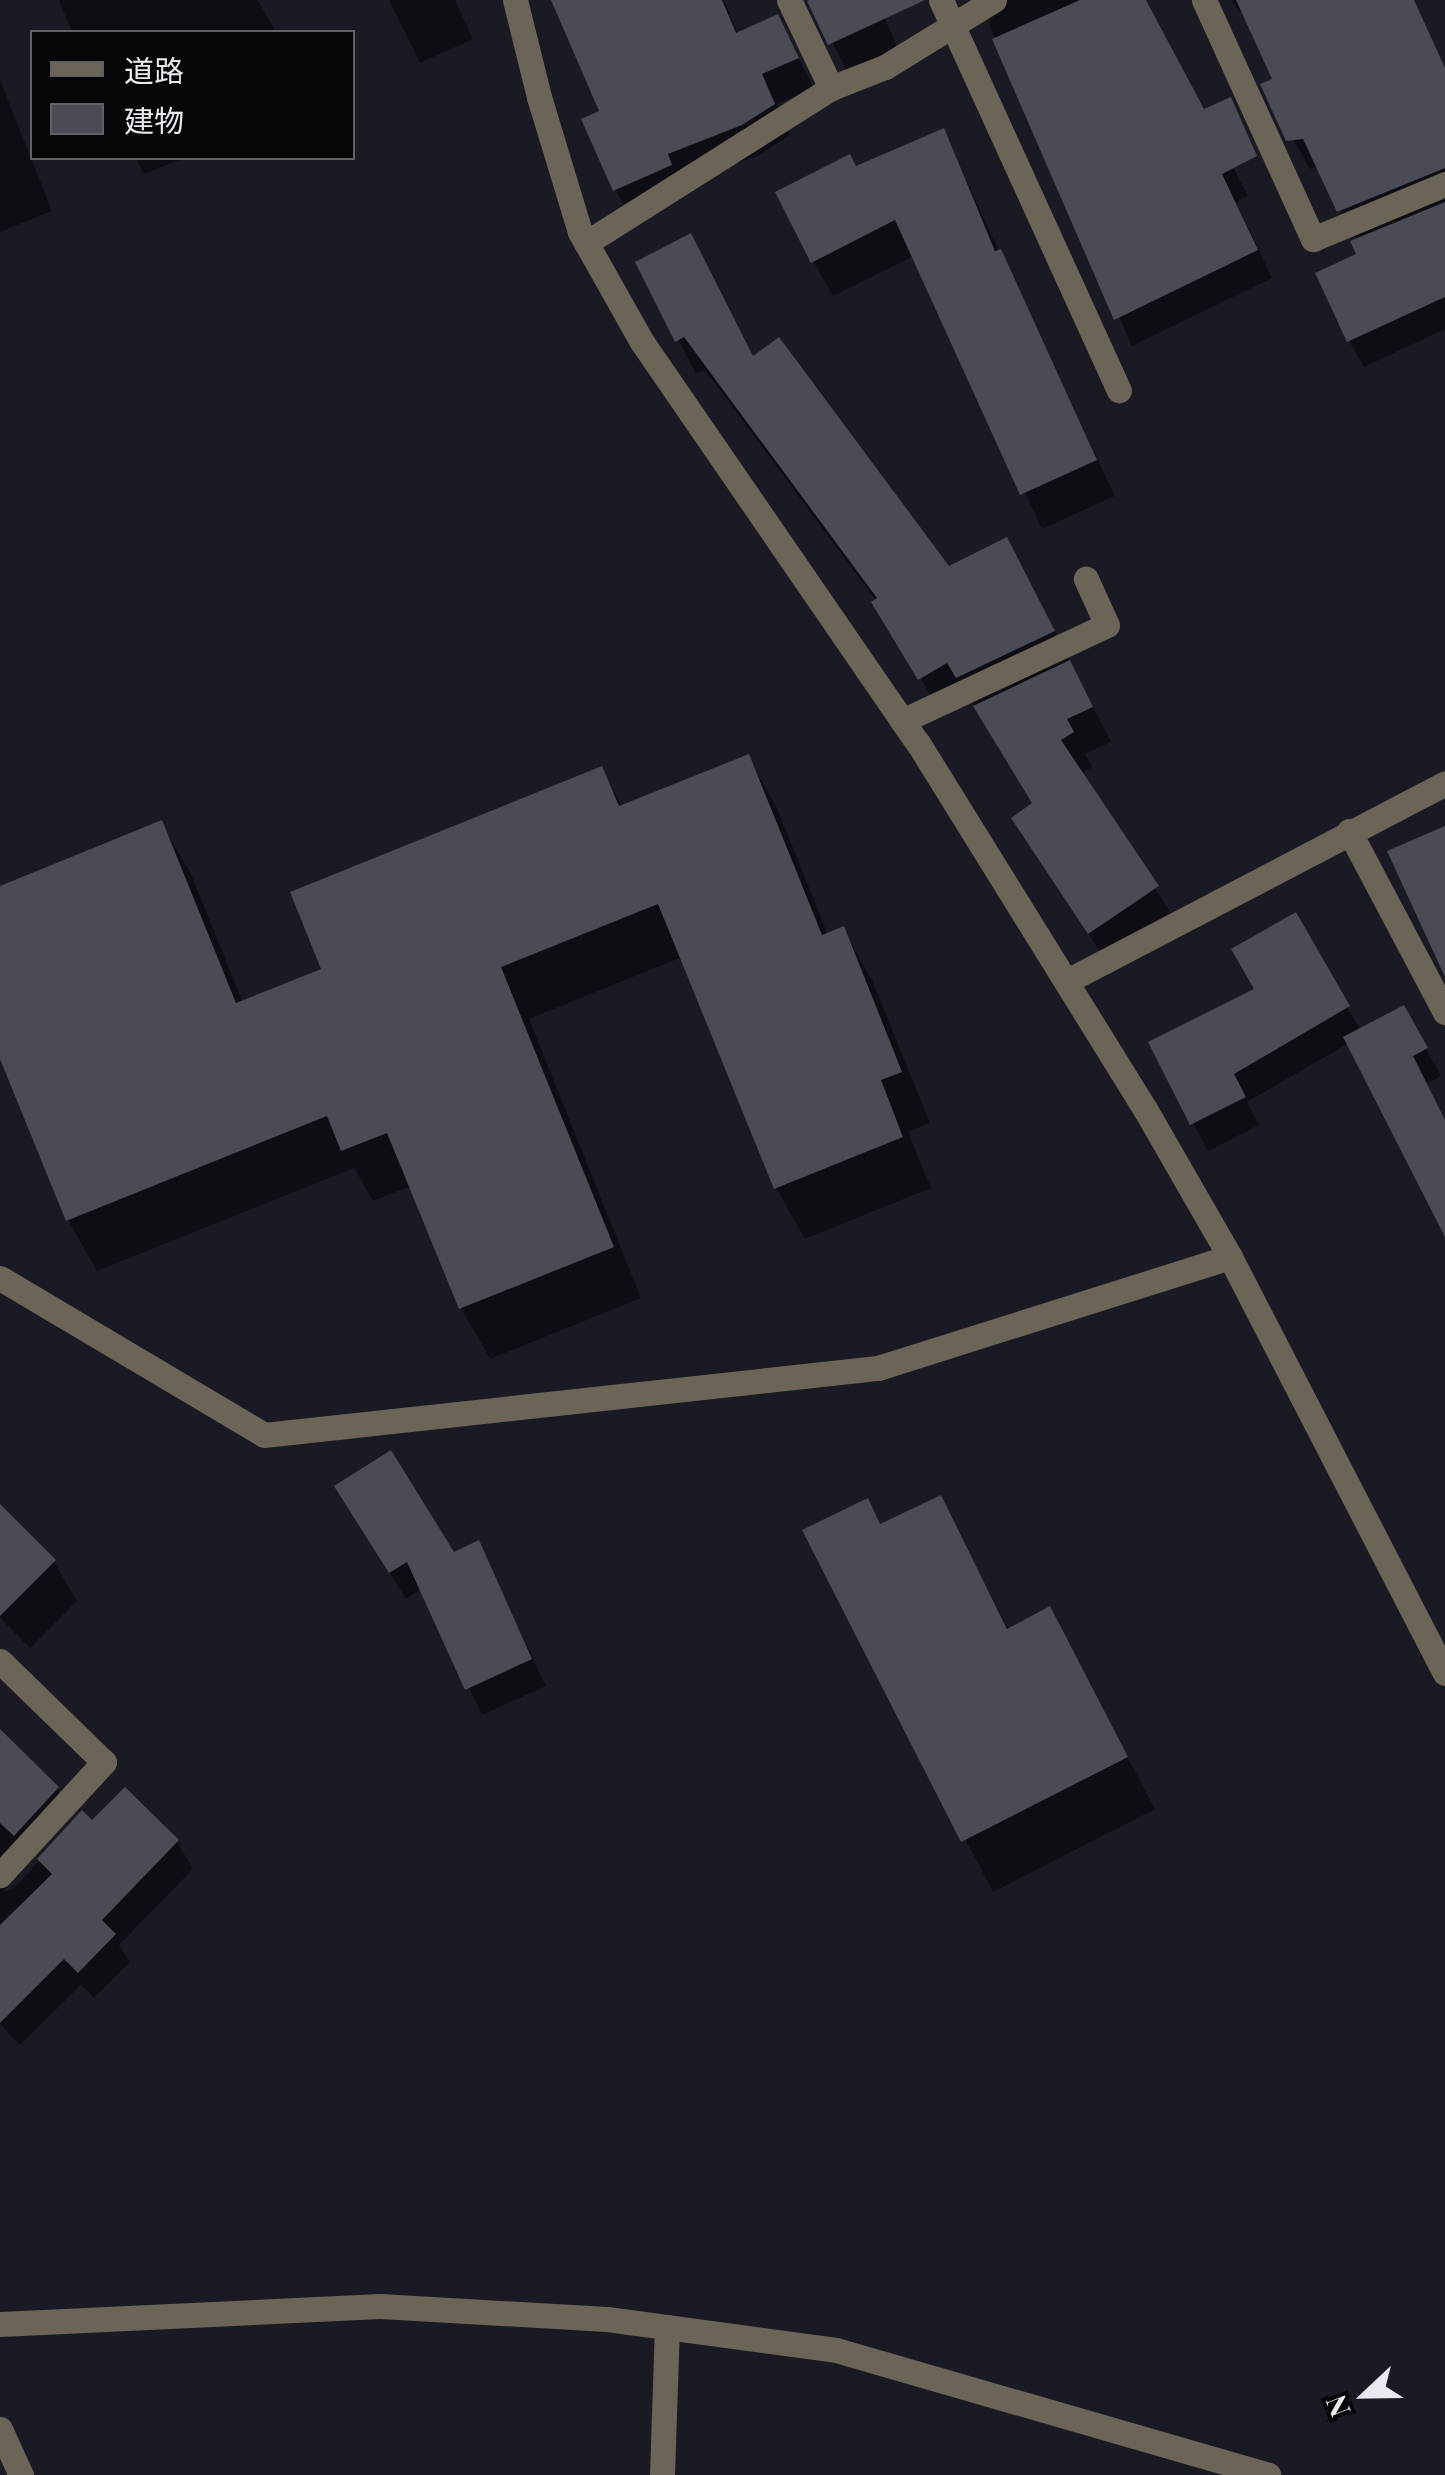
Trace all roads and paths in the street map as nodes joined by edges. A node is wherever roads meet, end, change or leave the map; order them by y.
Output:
1 (515, 0) edge
2 (789, 0) edge
3 (941, 0) edge
4 (994, 0) edge
5 (1204, 0) edge
6 (952, 24) junction
7 (831, 88) junction
8 (1445, 184) edge
9 (586, 243) junction
10 (1119, 390) dead end
11 (1086, 579) dead end
12 (902, 721) junction
13 (1445, 783) edge
14 (1349, 831) junction
15 (1067, 981) junction
16 (1445, 1012) edge
17 (1230, 1257) junction
18 (0, 1278) edge
19 (1435, 1625) edge
20 (0, 1662) edge
21 (1445, 1674) edge
22 (0, 1875) edge
23 (0, 2324) edge
24 (667, 2327) junction
25 (0, 2429) edge
26 (20, 2475) edge
27 (662, 2475) edge
28 (1268, 2475) edge

1 - 9 street
2 - 7 street
3 - 6 street
4 - 6 street
5 - 8 street
6 - 7 street
6 - 10 street
7 - 9 street
9 - 12 street
11 - 12 street
12 - 15 street
13 - 14 street
14 - 15 street
14 - 16 street
15 - 17 street
17 - 18 street
17 - 19 street
19 - 21 street
20 - 22 street
23 - 24 street
24 - 27 street
24 - 28 street
25 - 26 street

